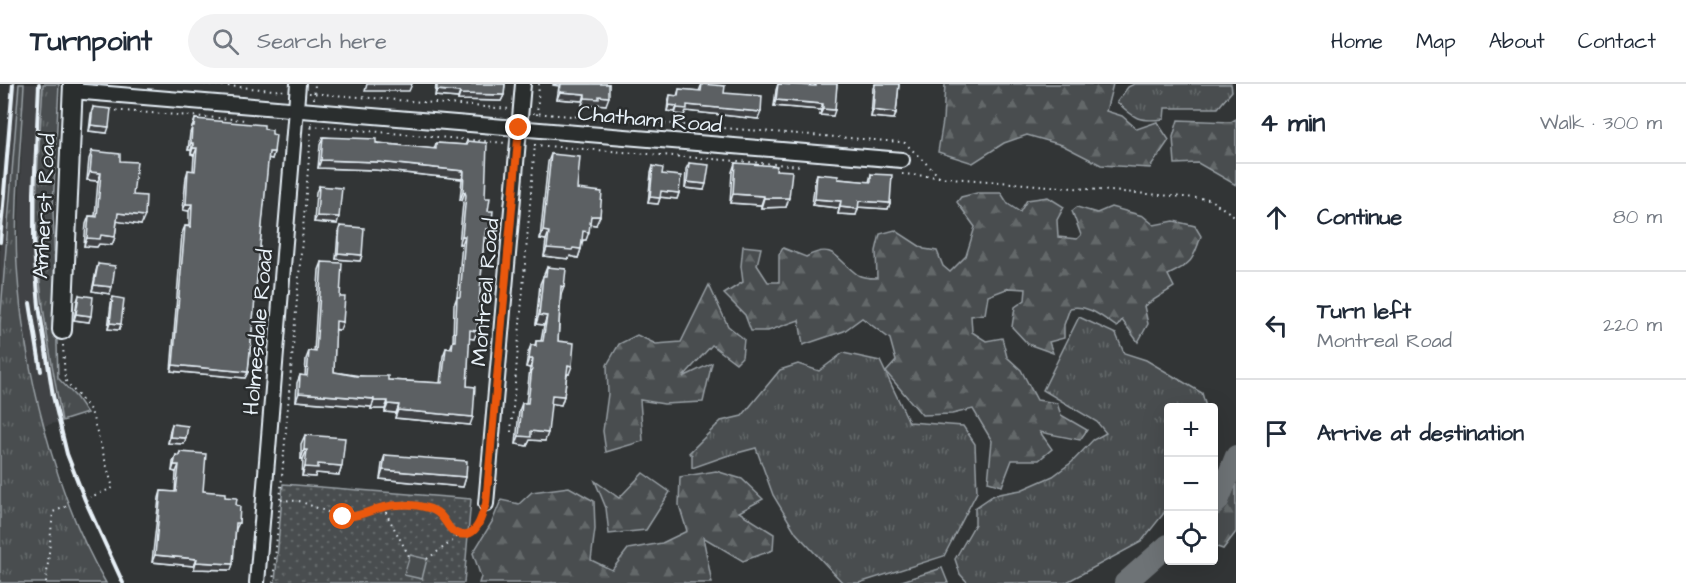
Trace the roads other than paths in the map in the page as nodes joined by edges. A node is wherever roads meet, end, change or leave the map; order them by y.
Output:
1 (523, 84) edge
2 (73, 87) edge
3 (298, 88) edge
4 (296, 108) junction
5 (519, 128) junction
6 (900, 167) road end
7 (62, 330) road end
8 (486, 504) road end
9 (257, 583) edge

1 - 5 street, Montreal Road
2 - 4 street, Chatham Road
2 - 7 street, Amherst Road
3 - 4 street, Holmesdale Road
4 - 5 street, Chatham Road
4 - 9 street, Holmesdale Road
5 - 6 street, Chatham Road
5 - 8 street, Montreal Road

